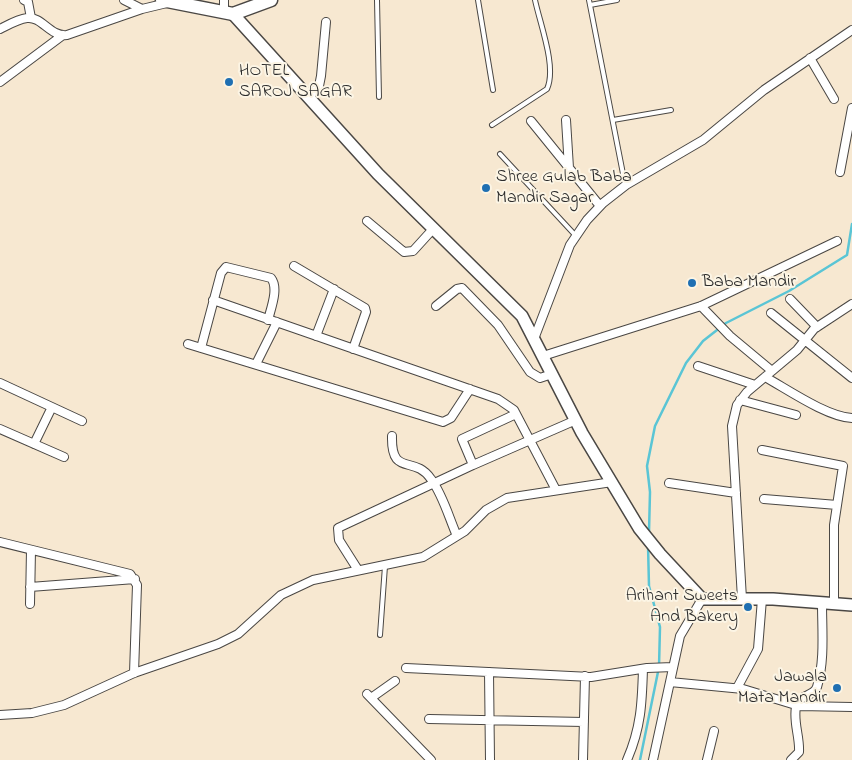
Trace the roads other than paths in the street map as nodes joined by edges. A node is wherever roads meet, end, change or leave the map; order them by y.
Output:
1 (24, 0) edge
2 (271, 0) edge
3 (377, 0) edge
4 (478, 0) edge
5 (535, 0) edge
6 (617, 0) edge
7 (125, 1) edge
8 (167, 1) edge
9 (590, 2) edge
10 (227, 8) edge
11 (142, 9) junction
12 (33, 18) junction
13 (326, 22) dead end
14 (0, 29) edge
15 (852, 30) edge
16 (63, 36) junction
17 (810, 58) junction
18 (0, 82) edge
19 (493, 90) dead end
20 (309, 97) junction
21 (379, 97) dead end
22 (834, 99) dead end
23 (852, 108) edge
24 (671, 110) dead end
25 (566, 120) dead end
26 (613, 120) junction
27 (531, 121) dead end
28 (492, 125) dead end
29 (500, 154) dead end
30 (569, 168) junction
31 (840, 172) dead end
32 (626, 185) junction
33 (600, 206) junction
34 (367, 221) dead end
35 (434, 229) junction
36 (576, 236) junction
37 (837, 242) dead end
38 (294, 266) dead end
39 (334, 289) junction
40 (790, 299) dead end
41 (213, 300) junction
42 (852, 304) edge
43 (436, 306) dead end
44 (701, 306) junction
45 (771, 313) dead end
46 (268, 320) junction
47 (277, 322) junction
48 (817, 327) junction
49 (316, 336) junction
50 (534, 338) junction
51 (805, 340) junction
52 (188, 344) dead end
53 (201, 348) junction
54 (353, 349) junction
55 (543, 356) junction
56 (256, 364) junction
57 (698, 366) dead end
58 (772, 371) junction
59 (552, 374) junction
60 (765, 377) junction
61 (852, 378) edge
62 (0, 382) edge
63 (755, 385) junction
64 (470, 389) junction
65 (740, 400) junction
66 (52, 407) junction
67 (516, 414) junction
68 (796, 415) dead end
69 (852, 418) edge
70 (576, 420) junction
71 (82, 421) dead end
72 (0, 429) edge
73 (392, 436) dead end
74 (530, 440) junction
75 (34, 444) junction
76 (762, 450) dead end
77 (64, 457) dead end
78 (473, 464) junction
79 (612, 482) junction
80 (434, 483) junction
81 (669, 483) dead end
82 (556, 490) junction
83 (736, 493) junction
84 (764, 499) dead end
85 (837, 505) junction
86 (457, 536) junction
87 (0, 542) edge
88 (31, 550) junction
89 (386, 566) junction
90 (358, 570) junction
91 (135, 579) junction
92 (30, 587) junction
93 (702, 599) junction
94 (742, 599) junction
95 (762, 599) junction
96 (822, 603) junction
97 (30, 604) dead end
98 (834, 604) junction
99 (852, 605) edge
100 (380, 635) dead end
101 (673, 667) junction
102 (406, 668) dead end
103 (645, 668) junction
104 (490, 672) junction
105 (134, 673) junction
106 (585, 676) junction
107 (395, 681) dead end
108 (670, 682) junction
109 (737, 688) junction
110 (796, 705) junction
111 (852, 707) edge
112 (0, 715) edge
113 (429, 719) dead end
114 (490, 720) junction
115 (584, 722) junction
116 (714, 731) dead end
117 (431, 760) edge
118 (490, 760) edge
119 (583, 760) edge
120 (627, 760) edge
121 (654, 760) edge
122 (707, 760) edge
123 (791, 760) edge

1 - 12 street
2 - 10 main road
3 - 21 lane
4 - 19 lane
5 - 28 lane
6 - 9 lane
7 - 11 street
8 - 10 main road
8 - 11 street
9 - 26 lane
10 - 20 street
11 - 16 street
12 - 14 street
12 - 16 street
13 - 20 street
15 - 17 street
16 - 18 street
17 - 22 street
17 - 32 street
20 - 35 street
23 - 31 street
24 - 26 lane
25 - 30 street
26 - 32 lane
27 - 30 street
29 - 36 lane
30 - 33 street
32 - 33 street
33 - 36 street
34 - 35 street
35 - 50 street
36 - 50 street
37 - 44 street
38 - 39 street
39 - 49 street
39 - 54 street
40 - 48 street
41 - 46 street
41 - 46 street
41 - 53 street
42 - 48 street
43 - 59 street
44 - 55 street
44 - 58 street
45 - 51 street
46 - 47 street
47 - 49 street
47 - 56 street
48 - 51 street
49 - 54 street
50 - 55 street
51 - 58 street
51 - 61 street
52 - 53 street
53 - 56 street
54 - 64 street
55 - 59 street
56 - 64 street
57 - 63 street
58 - 60 street
59 - 70 street
60 - 63 street
60 - 69 street
62 - 66 street
63 - 65 street
64 - 67 street
65 - 68 street
65 - 83 street
66 - 71 street
66 - 75 street
67 - 74 street
67 - 78 street
70 - 74 street
70 - 79 street
72 - 75 street
73 - 80 street
74 - 78 street
74 - 82 street
75 - 77 street
76 - 85 street
78 - 80 street
79 - 82 street
79 - 93 street
80 - 86 street
80 - 90 street
81 - 83 street
82 - 86 street
83 - 94 street
84 - 85 street
85 - 98 street
86 - 89 street
87 - 88 street
88 - 91 street
88 - 92 street
89 - 90 street
89 - 100 lane
90 - 105 street
91 - 92 street
91 - 105 street
92 - 97 street
93 - 94 street
93 - 101 street
94 - 95 street
95 - 96 street
95 - 109 street
96 - 98 street
96 - 110 street
98 - 99 street
101 - 103 street
101 - 108 street
102 - 104 street
103 - 106 street
103 - 120 street
104 - 106 street
104 - 114 street
105 - 112 street
106 - 115 street
107 - 117 street
108 - 109 street
108 - 121 street
109 - 110 street
110 - 111 street
110 - 123 street
113 - 114 street
114 - 115 street
114 - 118 street
115 - 119 street
116 - 122 street

